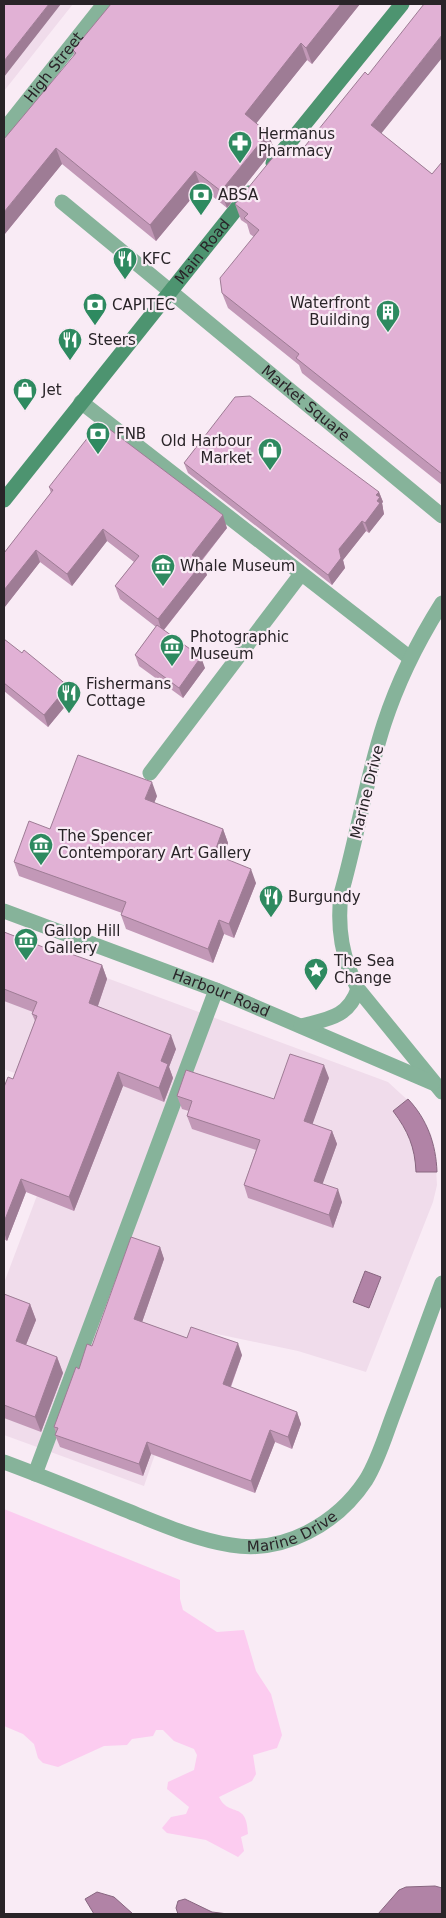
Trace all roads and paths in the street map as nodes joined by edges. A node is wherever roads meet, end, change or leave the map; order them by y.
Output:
1 (104, 4) edge
2 (402, 4) edge
3 (4, 130) edge
4 (62, 202) dead end
5 (170, 291) junction
6 (81, 402) junction
7 (4, 500) edge
8 (442, 516) edge
9 (301, 574) junction
10 (442, 603) edge
11 (410, 658) junction
12 (150, 773) dead end
13 (4, 911) edge
14 (358, 989) junction
15 (216, 990) junction
16 (301, 1026) junction
17 (439, 1088) edge
18 (442, 1283) edge
19 (4, 1462) edge
20 (35, 1474) junction

1 - 3 street, High Street
2 - 5 main road, Main Road
4 - 5 street, Market Square
5 - 6 main road, Main Road
5 - 8 street, Market Square
6 - 7 main road, Main Road
6 - 9 street
9 - 11 street
9 - 12 street
10 - 11 street, Marine Drive
11 - 14 street, Marine Drive
13 - 15 street, Harbour Road
14 - 16 street
14 - 17 street, Marine Drive
15 - 16 street, Harbour Road
15 - 20 street
16 - 17 street, Harbour Road
18 - 20 street, Marine Drive
19 - 20 street, Marine Drive

